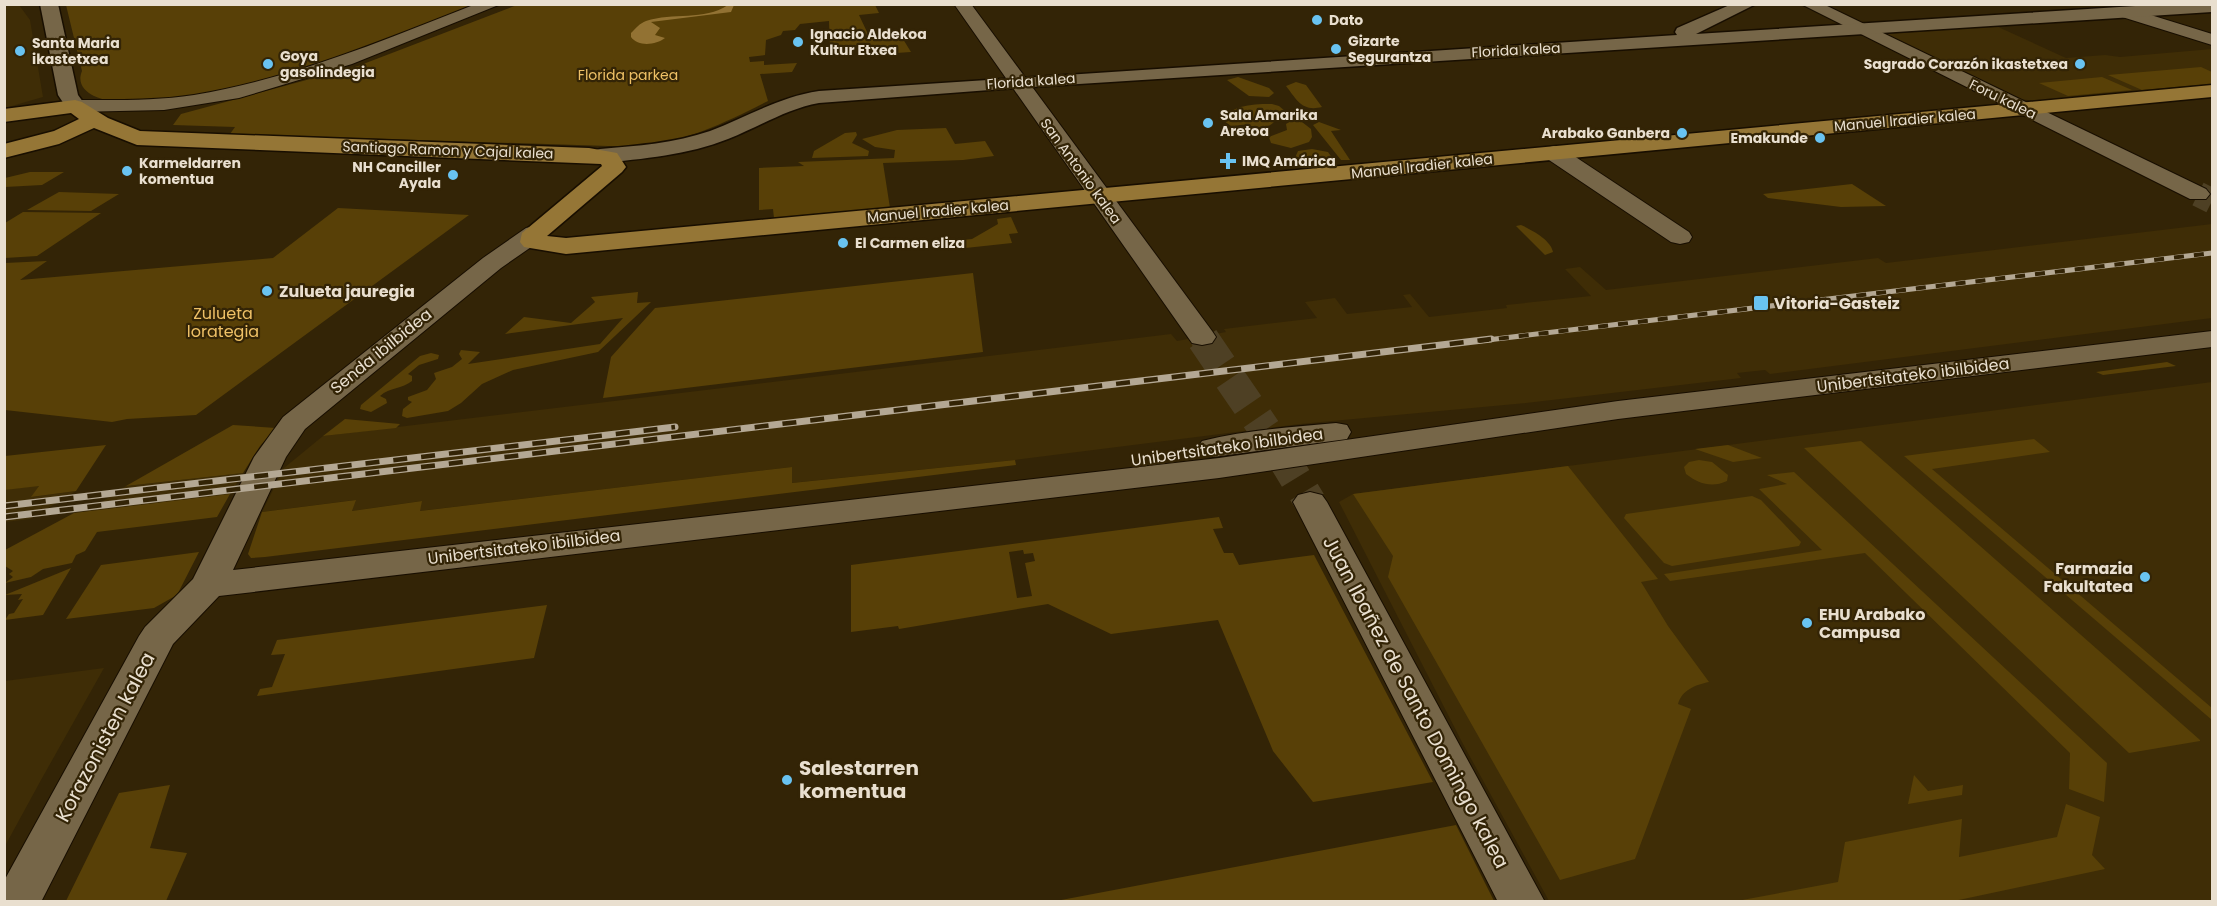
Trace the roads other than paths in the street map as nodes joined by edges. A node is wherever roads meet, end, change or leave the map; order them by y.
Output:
1 (50, 4) edge
2 (493, 4) edge
3 (962, 4) edge
4 (1748, 4) edge
5 (1809, 4) edge
6 (2204, 7) edge
7 (2125, 12) junction
8 (1858, 28) junction
9 (2212, 40) edge
10 (1660, 42) junction
11 (1016, 82) junction
12 (2212, 91) edge
13 (195, 100) junction
14 (2022, 108) junction
15 (84, 112) junction
16 (4, 116) edge
17 (136, 138) junction
18 (52, 139) junction
19 (4, 151) edge
20 (655, 151) joint
21 (1554, 153) junction
22 (607, 161) junction
23 (2198, 194) tunnel mouth
24 (1100, 196) junction
25 (535, 233) junction
26 (1680, 237) dead end
27 (1202, 337) tunnel mouth
28 (2211, 339) edge
29 (1618, 410) junction
30 (1310, 502) tunnel mouth
31 (840, 510) junction
32 (208, 585) junction
33 (17, 902) edge
34 (1522, 902) edge

1 - 15 main road
2 - 13 street
3 - 11 street, San Antonio kalea
4 - 10 main road
5 - 8 street, Foru kalea
6 - 7 main road, Florida kalea
7 - 8 main road, Florida kalea
7 - 9 street
8 - 10 main road, Florida kalea
8 - 14 street, Foru kalea
10 - 11 main road, Florida kalea
11 - 20 main road, Florida kalea
11 - 24 street, San Antonio kalea
12 - 14 main road, Manuel Iradier kalea
13 - 15 street
13 - 17 street
14 - 21 main road, Manuel Iradier kalea
14 - 23 street, Foru kalea
15 - 16 main road
15 - 17 main road, Santiago Ramon y Cajal kalea
15 - 18 main road
17 - 18 main road
17 - 22 main road, Santiago Ramon y Cajal kalea
18 - 19 main road
20 - 22 main road, Senda ibilbidea
21 - 24 main road, Manuel Iradier kalea
21 - 26 street
22 - 25 main road, Senda ibilbidea
24 - 25 main road, Manuel Iradier kalea
24 - 27 street, San Antonio kalea
25 - 32 street, Senda ibilbidea
28 - 29 street, Unibertsitateko ibilbidea
29 - 31 street, Unibertsitateko ibilbidea
29 - 31 street, Unibertsitateko ibilbidea
30 - 34 street, Juan Ibañez de Santo Domingo kalea
31 - 32 street, Unibertsitateko ibilbidea
32 - 33 street, Korazonisten kalea

